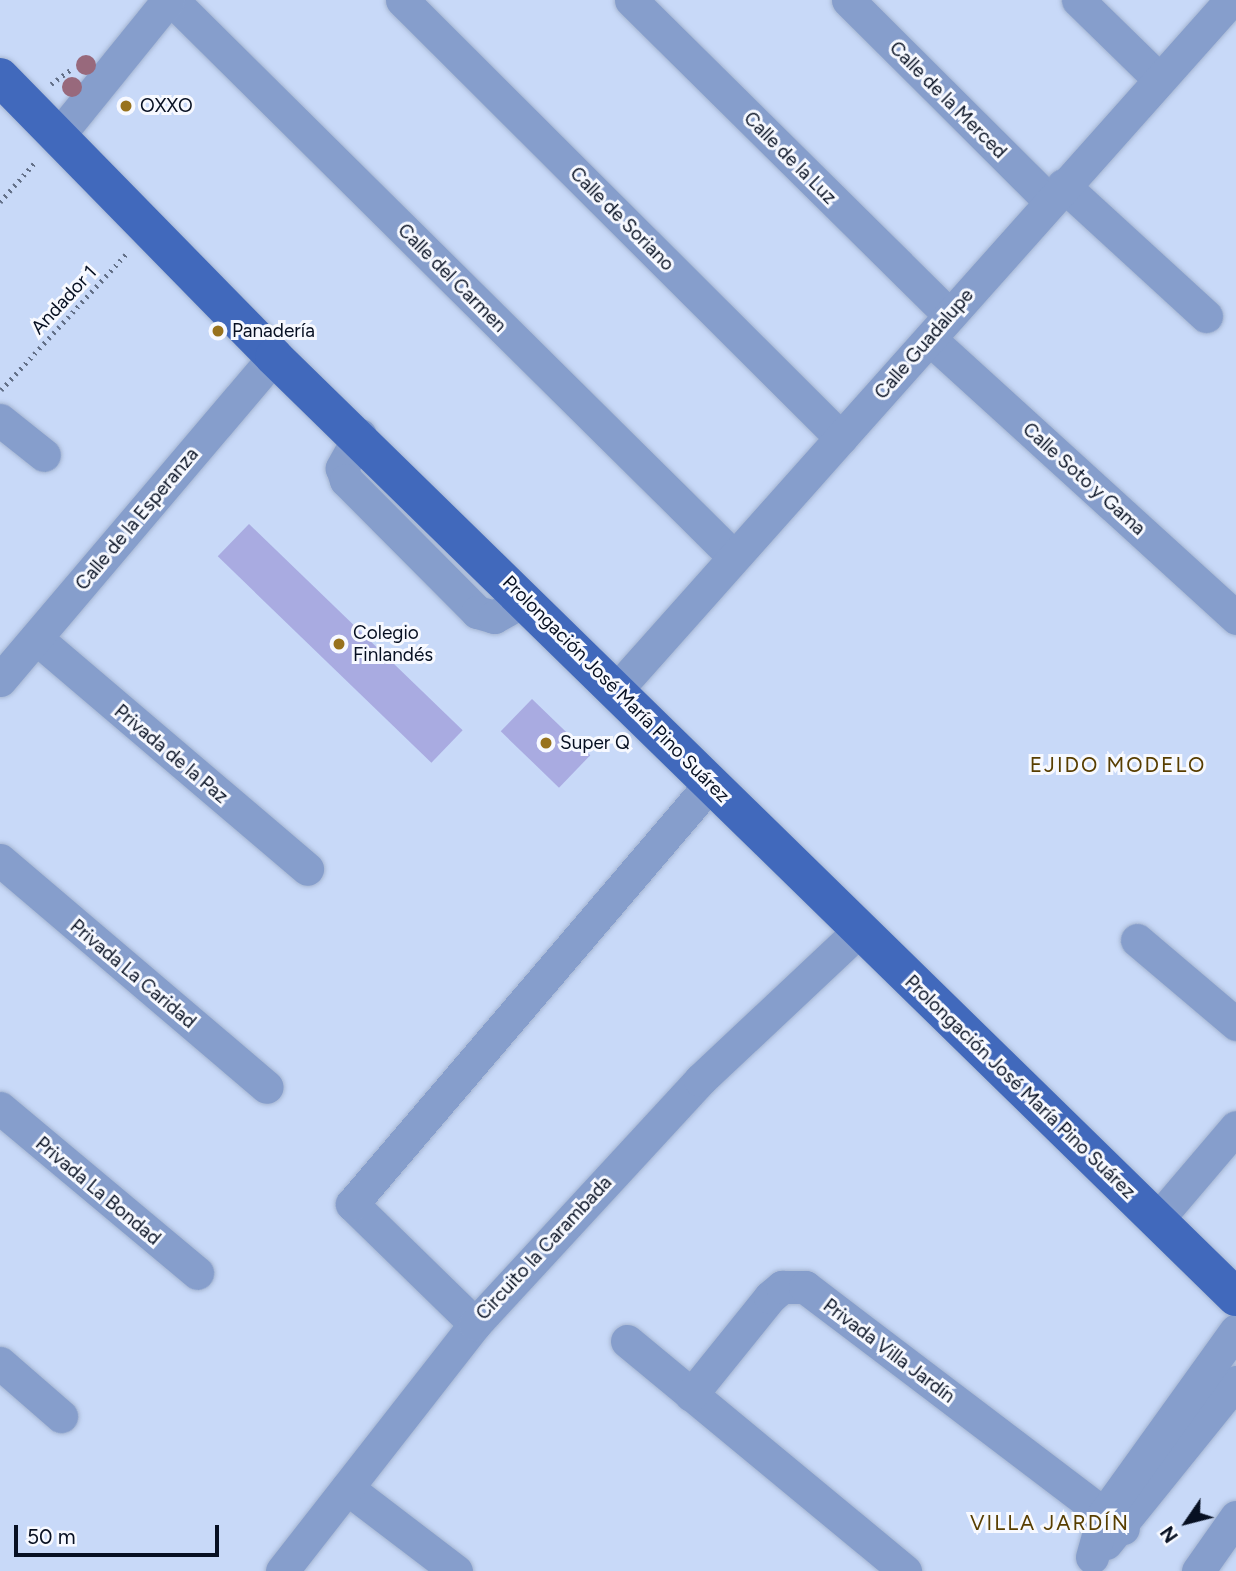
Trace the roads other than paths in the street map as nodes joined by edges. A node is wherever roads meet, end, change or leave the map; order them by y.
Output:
1 (170, 0) edge
2 (402, 0) edge
3 (631, 0) edge
4 (848, 0) edge
5 (1078, 0) edge
6 (1231, 0) edge
7 (1159, 79) junction
8 (3, 86) edge
9 (58, 136) junction
10 (1056, 192) junction
11 (1206, 316) dead end
12 (940, 327) junction
13 (274, 357) junction
14 (0, 420) edge
15 (841, 438) junction
16 (44, 455) dead end
17 (732, 555) junction
18 (1236, 618) edge
19 (36, 638) junction
20 (0, 680) edge
21 (618, 688) junction
22 (711, 783) junction
23 (0, 860) edge
24 (307, 869) dead end
25 (860, 930) junction
26 (1137, 940) dead end
27 (1236, 1024) edge
28 (267, 1087) dead end
29 (0, 1108) edge
30 (1236, 1127) edge
31 (1156, 1221) junction
32 (197, 1273) dead end
33 (1236, 1297) edge
34 (475, 1324) junction
35 (1236, 1330) edge
36 (628, 1341) dead end
37 (0, 1363) edge
38 (1236, 1382) edge
39 (691, 1395) junction
40 (61, 1416) dead end
41 (347, 1488) junction
42 (1236, 1517) edge
43 (1113, 1521) junction
44 (1087, 1564) edge
45 (282, 1571) edge
46 (456, 1571) edge
47 (905, 1571) edge
48 (1198, 1571) edge

1 - 9 street
1 - 17 street, Calle del Carmen
2 - 15 street, Calle de Soriano
3 - 12 street, Calle de la Luz
4 - 10 street, Calle de la Merced
5 - 7 street
6 - 7 street, Calle Guadalupe
7 - 10 street, Calle Guadalupe
8 - 9 main road, Prolongación José María Pino Suárez
9 - 13 main road, Prolongación José María Pino Suárez
10 - 11 street, Calle de la Merced
10 - 12 street, Calle Guadalupe
12 - 15 street, Calle Guadalupe
12 - 18 street, Calle Soto y Gama
13 - 19 street, Calle de la Esperanza
13 - 21 main road, Prolongación José María Pino Suárez
14 - 16 street
15 - 17 street, Calle Guadalupe
17 - 21 street, Calle Guadalupe
19 - 20 street, Calle de la Esperanza
19 - 24 street, Privada de la Paz
21 - 22 main road, Prolongación José María Pino Suárez
22 - 25 main road, Prolongación José María Pino Suárez
22 - 34 street, Circuito la Carambada
23 - 28 street, Privada La Caridad
25 - 31 main road, Prolongación José María Pino Suárez
25 - 34 street, Circuito la Carambada
26 - 27 street
29 - 32 street, Privada La Bondad
30 - 31 street
31 - 33 main road, Prolongación José María Pino Suárez
34 - 41 street
35 - 43 street
36 - 39 street
37 - 40 street
38 - 43 street
39 - 43 street, Privada Villa Jardín
39 - 47 street
41 - 45 street
41 - 46 street
42 - 48 street
43 - 44 street

